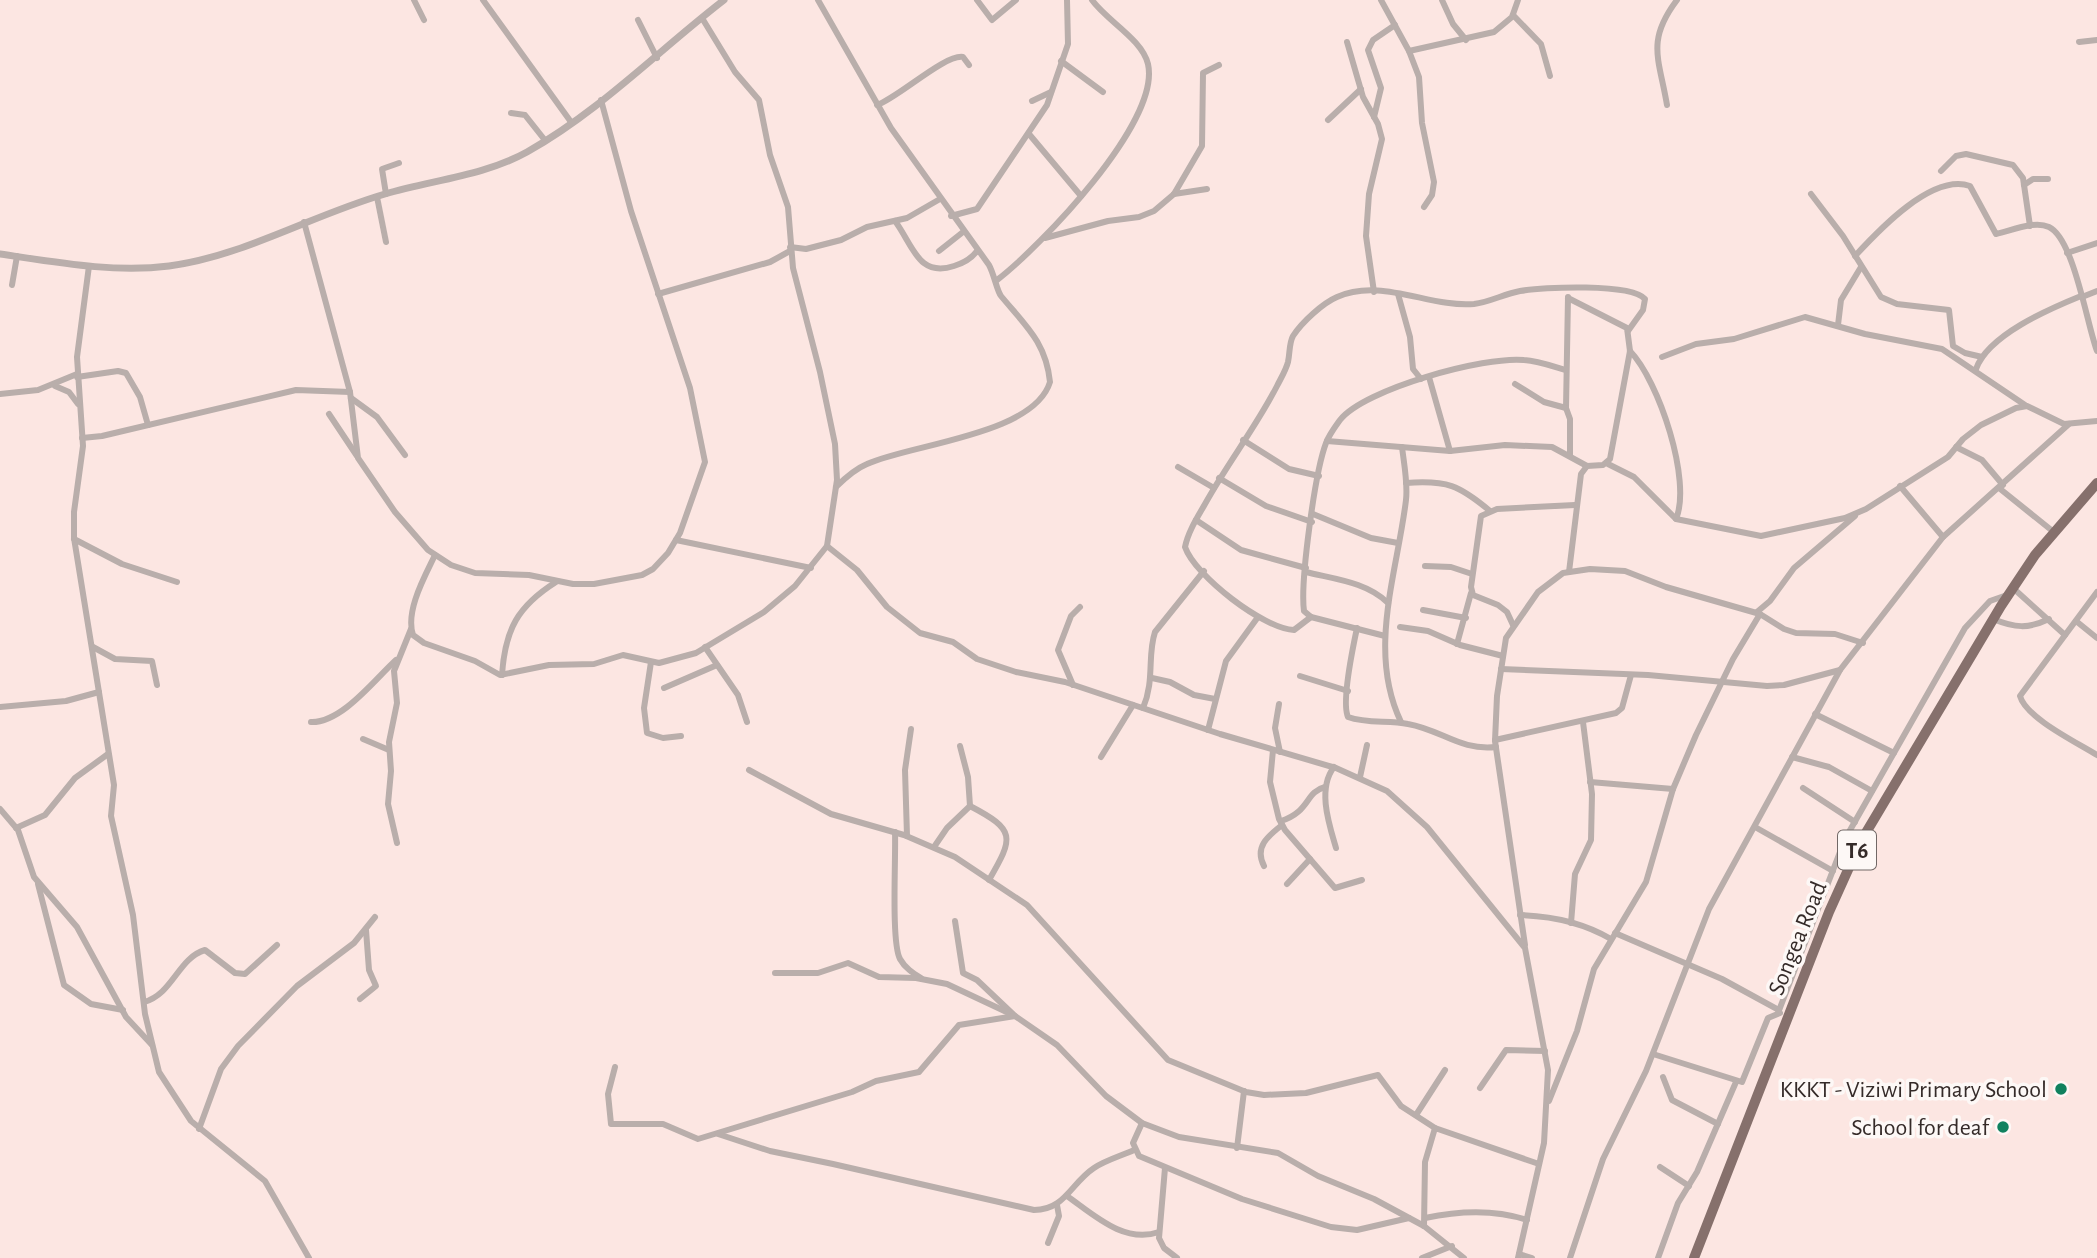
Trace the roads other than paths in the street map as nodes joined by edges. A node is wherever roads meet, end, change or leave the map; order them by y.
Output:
1 (414, 0) edge
2 (483, 0) edge
3 (724, 0) edge
4 (818, 0) edge
5 (976, 0) edge
6 (1016, 0) edge
7 (1067, 0) edge
8 (1092, 0) edge
9 (1381, 0) edge
10 (1441, 0) edge
11 (1518, 0) edge
12 (1677, 0) edge
13 (1513, 15) junction
14 (702, 18) junction
15 (424, 20) dead end
16 (638, 20) dead end
17 (1395, 25) junction
18 (1465, 40) junction
19 (2097, 40) edge
20 (1347, 42) dead end
21 (2079, 42) dead end
22 (1409, 51) junction
23 (657, 58) junction
24 (1061, 61) junction
25 (969, 65) dead end
26 (1219, 65) dead end
27 (1550, 76) dead end
28 (1360, 89) junction
29 (1051, 92) junction
30 (1103, 92) dead end
31 (601, 100) junction
32 (1032, 101) dead end
33 (877, 105) junction
34 (1667, 105) dead end
35 (511, 113) dead end
36 (1374, 117) junction
37 (1328, 120) dead end
38 (571, 122) junction
39 (1029, 134) junction
40 (544, 139) junction
41 (399, 163) dead end
42 (1941, 171) dead end
43 (2048, 179) dead end
44 (2024, 185) junction
45 (1207, 189) dead end
46 (386, 194) junction
47 (1174, 194) junction
48 (1811, 194) dead end
49 (1081, 196) junction
50 (377, 197) junction
51 (940, 199) junction
52 (1424, 207) dead end
53 (951, 216) junction
54 (895, 221) junction
55 (304, 222) junction
56 (2030, 226) junction
57 (963, 232) junction
58 (1043, 239) junction
59 (386, 242) dead end
60 (2097, 243) edge
61 (790, 249) junction
62 (939, 251) dead end
63 (977, 251) junction
64 (2067, 253) junction
65 (0, 254) edge
66 (17, 256) junction
67 (1855, 256) junction
68 (89, 266) junction
69 (1861, 267) junction
70 (997, 280) junction
71 (12, 285) dead end
72 (1568, 288) junction
73 (2097, 291) edge
74 (1374, 292) junction
75 (658, 294) junction
76 (1398, 294) junction
77 (2081, 297) junction
78 (1568, 298) junction
79 (1838, 325) junction
80 (1628, 331) junction
81 (1630, 351) junction
82 (2097, 351) edge
83 (1982, 357) junction
84 (1662, 358) dead end
85 (1566, 369) junction
86 (1976, 369) junction
87 (77, 376) junction
88 (1425, 378) junction
89 (1515, 384) dead end
90 (55, 386) junction
91 (0, 394) edge
92 (351, 395) junction
93 (79, 406) junction
94 (2027, 406) junction
95 (1566, 408) junction
96 (329, 414) dead end
97 (2097, 421) edge
98 (2069, 424) junction
99 (148, 425) junction
100 (82, 438) junction
101 (1244, 440) junction
102 (1327, 441) junction
103 (1402, 447) junction
104 (1956, 447) junction
105 (1450, 451) junction
106 (405, 455) dead end
107 (1570, 456) junction
108 (358, 457) junction
109 (1608, 464) junction
110 (1587, 466) junction
111 (1178, 467) dead end
112 (1319, 476) junction
113 (1219, 478) junction
114 (2097, 483) edge
115 (1406, 484) junction
116 (1900, 486) junction
117 (836, 487) junction
118 (2001, 487) junction
119 (1214, 488) junction
120 (1575, 505) junction
121 (1490, 510) junction
122 (1859, 512) junction
123 (1313, 514) junction
124 (1675, 519) junction
125 (1196, 520) junction
126 (1312, 523) junction
127 (2055, 533) junction
128 (1943, 537) junction
129 (74, 539) junction
130 (676, 540) junction
131 (1398, 543) junction
132 (827, 546) junction
133 (435, 555) junction
134 (1425, 566) dead end
135 (811, 568) junction
136 (1306, 570) junction
137 (1204, 571) junction
138 (1569, 572) junction
139 (1472, 574) junction
140 (177, 582) dead end
141 (556, 582) junction
142 (1472, 591) junction
143 (2011, 591) junction
144 (2097, 592) edge
145 (1388, 603) junction
146 (1080, 607) dead end
147 (1423, 610) dead end
148 (1759, 613) junction
149 (1258, 617) junction
150 (1311, 617) junction
151 (1466, 618) junction
152 (1993, 619) junction
153 (2049, 619) junction
154 (2076, 621) junction
155 (1513, 625) junction
156 (1400, 627) dead end
157 (1357, 628) junction
158 (411, 629) junction
159 (2065, 635) junction
160 (1385, 636) junction
161 (2097, 638) edge
162 (1863, 643) junction
163 (1457, 644) junction
164 (93, 647) junction
165 (705, 647) junction
166 (1503, 656) junction
167 (397, 659) junction
168 (651, 662) junction
169 (718, 666) junction
170 (1501, 669) junction
171 (1840, 670) junction
172 (502, 675) junction
173 (1300, 676) dead end
174 (1631, 676) junction
175 (1152, 678) junction
176 (1722, 682) junction
177 (157, 685) dead end
178 (1073, 685) junction
179 (664, 688) dead end
180 (1348, 691) junction
181 (99, 692) junction
182 (1215, 699) junction
183 (1279, 704) dead end
184 (1133, 705) junction
185 (0, 706) edge
186 (1143, 708) junction
187 (1815, 715) junction
188 (311, 722) dead end
189 (747, 722) dead end
190 (1583, 722) junction
191 (1401, 723) junction
192 (911, 729) dead end
193 (1208, 730) junction
194 (681, 736) dead end
195 (363, 739) dead end
196 (1495, 743) junction
197 (1367, 745) dead end
198 (960, 746) dead end
199 (389, 750) junction
200 (1276, 751) junction
201 (1894, 753) junction
202 (108, 754) junction
203 (2097, 755) edge
204 (1101, 757) dead end
205 (1791, 757) junction
206 (1334, 767) junction
207 (748, 770) dead end
208 (1360, 777) junction
209 (1590, 782) junction
210 (1325, 787) junction
211 (1803, 788) dead end
212 (1673, 789) junction
213 (1872, 791) junction
214 (970, 806) junction
215 (0, 809) edge
216 (1855, 822) junction
217 (1281, 823) junction
218 (1755, 827) junction
219 (16, 828) junction
220 (895, 832) junction
221 (907, 836) junction
222 (397, 843) dead end
223 (934, 847) junction
224 (1336, 848) dead end
225 (1310, 859) junction
226 (1264, 866) dead end
227 (1833, 870) junction
228 (989, 880) junction
229 (1362, 880) dead end
230 (38, 882) junction
231 (1287, 884) dead end
232 (1520, 915) junction
233 (375, 917) dead end
234 (955, 921) dead end
235 (1571, 923) junction
236 (366, 930) junction
237 (1613, 936) junction
238 (277, 945) dead end
239 (1525, 948) junction
240 (1688, 964) junction
241 (775, 973) dead end
242 (922, 979) junction
243 (360, 999) dead end
244 (144, 1002) junction
245 (123, 1010) junction
246 (1782, 1012) junction
247 (1015, 1016) junction
248 (152, 1046) junction
249 (1545, 1051) junction
250 (1653, 1054) junction
251 (615, 1067) dead end
252 (1445, 1070) dead end
253 (1663, 1077) dead end
254 (1736, 1082) junction
255 (1479, 1088) dead end
256 (1244, 1091) junction
257 (1547, 1107) junction
258 (1416, 1115) junction
259 (1142, 1123) junction
260 (1718, 1124) junction
261 (1434, 1128) junction
262 (199, 1129) junction
263 (718, 1134) junction
264 (1237, 1148) junction
265 (1134, 1150) junction
266 (1539, 1164) junction
267 (1660, 1167) dead end
268 (1165, 1168) junction
269 (1689, 1186) junction
270 (1068, 1196) junction
271 (1057, 1205) junction
272 (1409, 1218) junction
273 (1527, 1220) junction
274 (1424, 1222) junction
275 (1158, 1232) junction
276 (1048, 1243) dead end
277 (1452, 1246) junction
278 (1519, 1256) edge
279 (309, 1258) edge
280 (1177, 1258) edge
281 (1422, 1258) edge
282 (1464, 1258) edge
283 (1532, 1258) edge
284 (1570, 1258) edge
285 (1658, 1258) edge
286 (1694, 1258) edge

1 - 15 street
2 - 38 street
3 - 14 street
4 - 33 street
5 - 6 street
7 - 24 street
8 - 49 street
9 - 17 street
10 - 18 street
11 - 13 street
12 - 34 street
13 - 18 street
13 - 27 street
14 - 23 street
14 - 61 street
16 - 23 street
17 - 22 street
17 - 36 street
18 - 22 street
19 - 21 street
20 - 28 street
22 - 52 street
23 - 31 street
24 - 29 street
24 - 30 street
25 - 33 street
26 - 47 street
28 - 36 street
28 - 37 street
29 - 32 street
29 - 39 street
31 - 38 street
31 - 75 street
33 - 51 street
35 - 40 street
36 - 74 street
38 - 40 street
39 - 49 street
39 - 53 street
40 - 46 street
41 - 46 street
42 - 44 street
43 - 44 street
44 - 56 street
45 - 47 street
46 - 50 street
47 - 58 street
48 - 67 street
49 - 58 street
50 - 55 street
50 - 59 street
51 - 53 street
51 - 54 street
53 - 57 street
54 - 61 street
54 - 63 street
55 - 68 street
55 - 92 street
56 - 64 street
56 - 67 street
57 - 62 street
57 - 63 street
58 - 70 street
60 - 64 street
61 - 75 street
61 - 117 street
63 - 70 street
64 - 77 street
65 - 66 street
66 - 68 street
66 - 71 street
67 - 69 street
68 - 87 street
69 - 79 street
69 - 83 street
70 - 117 street
72 - 76 street
72 - 78 street
72 - 80 street
73 - 77 street
74 - 76 street
74 - 101 street
75 - 130 street
76 - 88 street
77 - 82 street
77 - 83 street
78 - 80 street
78 - 85 street
79 - 84 street
79 - 86 street
80 - 81 street
81 - 109 street
81 - 124 street
83 - 86 street
85 - 88 street
85 - 95 street
86 - 94 street
87 - 90 street
87 - 93 street
87 - 99 street
88 - 102 street
88 - 105 street
89 - 95 street
90 - 91 street
90 - 93 street
92 - 99 street
92 - 106 street
92 - 108 street
93 - 100 street
94 - 98 street
94 - 104 street
95 - 107 street
96 - 108 street
97 - 98 street
98 - 118 street
99 - 100 street
100 - 129 street
101 - 112 street
101 - 113 street
102 - 103 street
102 - 112 street
103 - 105 street
103 - 115 street
104 - 116 street
104 - 118 street
105 - 107 street
107 - 110 street
108 - 133 street
109 - 110 street
109 - 124 street
110 - 120 street
111 - 119 street
112 - 123 street
113 - 119 street
113 - 126 street
114 - 127 highway, Songea Road / T6
115 - 121 street
115 - 131 street
116 - 122 street
116 - 128 street
117 - 132 street
118 - 127 street
118 - 128 street
119 - 125 street
120 - 121 street
120 - 138 street
121 - 139 street
122 - 124 street
122 - 148 street
123 - 126 street
123 - 131 street
125 - 136 street
125 - 137 street
126 - 136 street
127 - 143 highway, Songea Road / T6
128 - 162 street
129 - 140 street
129 - 164 street
130 - 135 street
130 - 141 street
131 - 145 street
132 - 135 street
132 - 178 street
133 - 141 street
133 - 158 street
134 - 139 street
135 - 165 street
136 - 145 street
136 - 150 street
137 - 149 street
137 - 175 street
138 - 148 street
138 - 155 street
139 - 142 street
141 - 172 street
142 - 151 street
142 - 155 street
143 - 152 highway, Songea Road / T6
143 - 153 street
143 - 201 street
144 - 154 street
145 - 160 street
146 - 178 street
147 - 151 street
148 - 162 street
148 - 176 street
149 - 150 street
149 - 182 street
150 - 157 street
151 - 163 street
152 - 153 street
152 - 246 highway, Songea Road / T6
153 - 159 street
154 - 159 street
154 - 161 street
155 - 166 street
156 - 163 street
157 - 160 street
157 - 180 street
158 - 167 street
158 - 172 street
159 - 203 street
160 - 191 street
162 - 171 street
163 - 166 street
164 - 177 street
164 - 181 street
165 - 168 street
165 - 169 street
166 - 170 street
167 - 188 street
167 - 199 street
168 - 172 street
168 - 194 street
169 - 179 street
169 - 189 street
170 - 174 street
170 - 196 street
171 - 176 street
171 - 187 street
173 - 180 street
174 - 176 street
174 - 190 street
175 - 182 street
175 - 186 street
176 - 212 street
178 - 184 street
180 - 191 street
181 - 185 street
181 - 202 street
182 - 193 street
183 - 200 street
184 - 186 street
184 - 204 street
186 - 193 street
187 - 201 street
187 - 205 street
190 - 196 street
190 - 209 street
191 - 196 street
192 - 221 street
193 - 200 street
195 - 199 street
196 - 232 street
197 - 208 street
198 - 214 street
199 - 222 street
200 - 206 street
200 - 217 street
201 - 213 street
202 - 219 street
202 - 244 street
205 - 213 street
205 - 218 street
206 - 208 street
206 - 210 street
207 - 220 street
208 - 239 street
209 - 212 street
209 - 235 street
210 - 217 street
210 - 224 street
211 - 216 street
212 - 237 street
213 - 216 street
214 - 223 street
214 - 228 street
215 - 219 street
216 - 227 street
217 - 225 street
217 - 226 street
218 - 227 street
218 - 240 street
219 - 230 street
220 - 221 street
220 - 242 street
221 - 223 street
223 - 228 street
225 - 229 street
225 - 231 street
227 - 246 street
228 - 256 street
230 - 245 street
230 - 245 street
232 - 235 street
232 - 239 street
233 - 236 street
234 - 247 street
235 - 237 street
236 - 243 street
236 - 262 street
237 - 240 street
237 - 257 street
238 - 244 street
239 - 249 street
240 - 246 street
240 - 250 street
241 - 242 street
242 - 247 street
244 - 248 street
245 - 248 street
246 - 254 street
246 - 286 highway, Songea Road / T6
247 - 259 street
247 - 263 street
248 - 262 street
249 - 255 street
249 - 257 street
250 - 254 street
250 - 284 street
251 - 263 street
252 - 258 street
253 - 260 street
254 - 260 street
256 - 258 street
256 - 264 street
257 - 266 street
258 - 261 street
259 - 264 street
259 - 265 street
260 - 269 street
261 - 266 street
261 - 274 street
262 - 279 street
263 - 271 street
264 - 272 street
265 - 268 street
265 - 270 street
266 - 273 street
267 - 269 street
268 - 272 street
268 - 275 street
269 - 285 street
270 - 271 street
270 - 275 street
271 - 276 street
272 - 274 street
273 - 274 street
273 - 278 street
274 - 277 street
275 - 280 street
277 - 281 street
277 - 282 street
278 - 283 street

